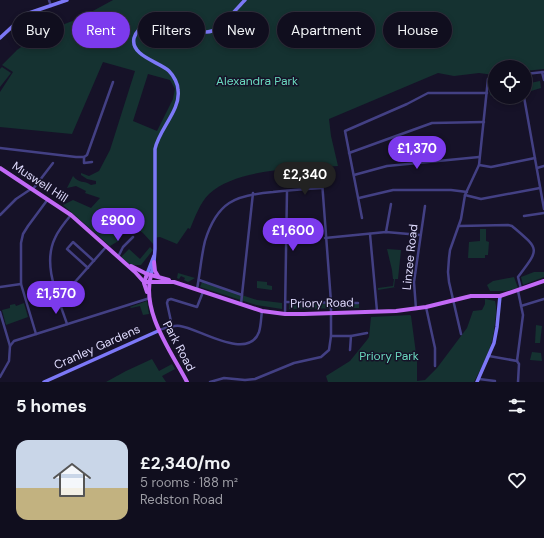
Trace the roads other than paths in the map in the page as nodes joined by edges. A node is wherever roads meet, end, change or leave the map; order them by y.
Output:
1 (49, 0) edge
2 (67, 0) edge
3 (245, 0) edge
4 (51, 6) junction
5 (0, 37) edge
6 (543, 72) edge
7 (532, 73) edge
8 (488, 80) edge
9 (544, 80) edge
10 (114, 82) dead end
11 (487, 93) junction
12 (525, 104) edge
13 (484, 122) junction
14 (0, 148) edge
15 (349, 154) junction
16 (84, 157) junction
17 (479, 157) junction
18 (535, 158) junction
19 (53, 162) dead end
20 (92, 162) dead end
21 (479, 165) junction
22 (544, 166) edge
23 (0, 168) edge
24 (321, 168) dead end
25 (537, 168) junction
26 (354, 175) junction
27 (322, 188) junction
28 (540, 188) junction
29 (32, 189) junction
30 (287, 191) junction
31 (253, 193) junction
32 (466, 194) junction
33 (359, 198) junction
34 (48, 199) junction
35 (391, 204) dead end
36 (425, 206) dead end
37 (544, 209) edge
38 (544, 213) edge
39 (0, 215) edge
40 (71, 215) junction
41 (524, 216) dead end
42 (362, 218) dead end
43 (459, 226) junction
44 (386, 232) junction
45 (370, 234) junction
46 (420, 235) junction
47 (133, 237) dead end
48 (325, 238) junction
49 (106, 247) junction
50 (154, 256) junction
51 (118, 258) junction
52 (94, 260) junction
53 (122, 261) junction
54 (154, 262) junction
55 (88, 268) junction
56 (158, 277) junction
57 (147, 279) junction
58 (199, 280) junction
59 (162, 282) junction
60 (174, 282) junction
61 (544, 282) edge
62 (21, 284) junction
63 (0, 287) edge
64 (197, 290) junction
65 (520, 290) junction
66 (203, 292) junction
67 (242, 295) junction
68 (148, 296) junction
69 (500, 296) junction
70 (544, 299) edge
71 (59, 300) junction
72 (454, 301) junction
73 (285, 302) junction
74 (331, 302) junction
75 (358, 303) dead end
76 (241, 305) junction
77 (521, 306) junction
78 (426, 307) junction
79 (416, 309) junction
80 (262, 311) junction
81 (377, 311) junction
82 (0, 312) edge
83 (331, 313) junction
84 (285, 314) junction
85 (67, 324) junction
86 (172, 326) junction
87 (158, 330) junction
88 (367, 333) dead end
89 (36, 334) junction
90 (461, 334) dead end
91 (331, 336) junction
92 (351, 336) junction
93 (11, 345) junction
94 (350, 350) dead end
95 (489, 356) junction
96 (517, 361) junction
97 (435, 366) dead end
98 (0, 377) edge
99 (478, 380) edge
100 (495, 381) dead end
101 (44, 382) edge
102 (187, 382) edge
103 (210, 382) edge
104 (518, 382) edge

1 - 4 street
2 - 4 street
3 - 50 street
4 - 5 street
6 - 7 street
6 - 9 street
8 - 11 street
10 - 16 street
11 - 13 street
11 - 15 street
12 - 18 street
13 - 15 street
13 - 17 street
14 - 16 street
15 - 26 street
16 - 20 street
17 - 21 street
17 - 26 street
18 - 21 street
18 - 25 street
19 - 29 street
21 - 32 street
22 - 25 street
23 - 29 main road, Muswell Hill
24 - 27 street
25 - 28 street
26 - 33 street
27 - 30 street
27 - 48 street
28 - 32 street
28 - 37 street
29 - 34 main road, Muswell Hill
29 - 39 street
30 - 31 street
30 - 73 street
31 - 58 street
31 - 67 street
32 - 33 street
32 - 43 street
33 - 42 street
34 - 40 main road, Muswell Hill
34 - 62 street
35 - 44 street
36 - 46 street, Linzee Road
38 - 41 street
40 - 49 main road, Muswell Hill
40 - 71 street
43 - 65 street
43 - 72 street
44 - 45 street
44 - 46 street
45 - 48 street
45 - 81 street
46 - 79 street, Linzee Road
47 - 51 street
48 - 74 street
49 - 51 main road, Muswell Hill
49 - 52 street
50 - 54 street
50 - 57 street
51 - 53 main road, Muswell Hill
52 - 55 street
52 - 55 street
53 - 57 main road, Muswell Hill
53 - 57 main road, Muswell Hill
54 - 56 main road
54 - 57 street
55 - 71 street
56 - 57 main road, Muswell Hill
56 - 60 main road, Muswell Hill
57 - 59 main road, Priory Road
57 - 68 main road, Park Road
58 - 64 street
58 - 67 street
59 - 60 main road, Priory Road
59 - 68 main road
60 - 64 main road, Priory Road
61 - 65 main road, Priory Road
62 - 63 street
62 - 89 street
64 - 66 main road, Priory Road
65 - 69 main road, Priory Road
65 - 77 street
66 - 76 main road, Priory Road
66 - 86 street
67 - 76 street
68 - 85 street
68 - 87 main road, Park Road
69 - 72 main road, Priory Road
69 - 95 street
70 - 77 street
71 - 85 street
72 - 78 main road, Priory Road
72 - 90 street
73 - 74 street, Priory Road
73 - 84 street
74 - 75 street, Priory Road
74 - 83 street
76 - 80 main road, Priory Road
77 - 96 street
78 - 79 main road, Priory Road
78 - 97 street
79 - 81 main road, Priory Road
80 - 84 main road, Priory Road
80 - 86 street
81 - 83 main road, Priory Road
82 - 93 street
83 - 84 main road, Priory Road
83 - 91 street
85 - 89 street
86 - 87 street
87 - 101 street, Cranley Gardens
87 - 102 main road, Park Road
88 - 92 street
89 - 93 street
91 - 92 street
91 - 103 street
92 - 94 street
93 - 98 street
95 - 96 street
95 - 99 street
96 - 104 street
99 - 100 street

